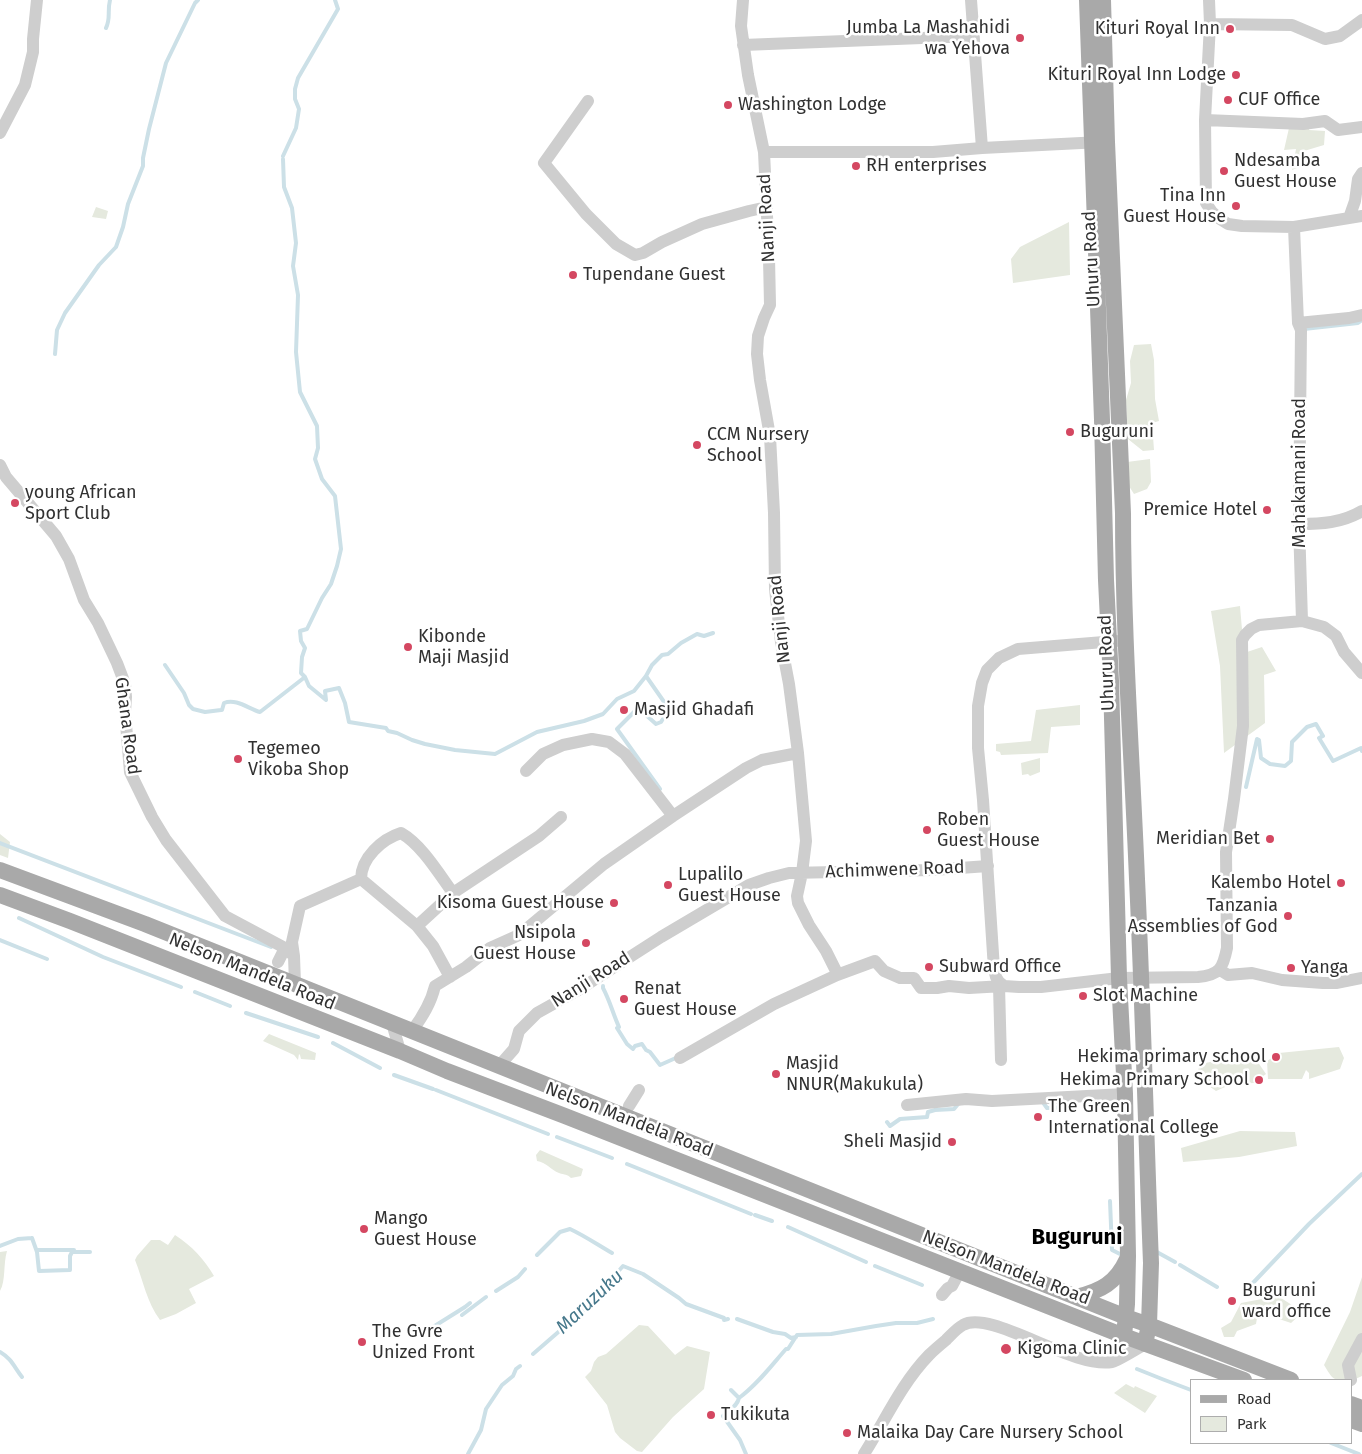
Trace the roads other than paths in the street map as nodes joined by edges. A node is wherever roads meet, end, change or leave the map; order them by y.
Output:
1 (37, 0) edge
2 (743, 0) edge
3 (971, 0) edge
4 (1087, 0) edge
5 (1103, 0) edge
6 (1209, 0) edge
7 (1362, 20) edge
8 (1210, 24) junction
9 (973, 36) junction
10 (743, 45) junction
11 (588, 101) dead end
12 (1205, 120) junction
13 (1362, 127) edge
14 (0, 133) edge
15 (1099, 143) junction
16 (982, 148) junction
17 (764, 152) junction
18 (1362, 173) edge
19 (767, 207) junction
20 (1362, 216) edge
21 (1349, 218) junction
22 (1294, 227) junction
23 (1362, 315) edge
24 (1298, 323) junction
25 (0, 464) edge
26 (1362, 510) edge
27 (1299, 524) junction
28 (1302, 621) junction
29 (1126, 641) junction
30 (1109, 642) junction
31 (1362, 673) edge
32 (798, 753) junction
33 (526, 771) dead end
34 (561, 816) dead end
35 (673, 816) junction
36 (988, 866) junction
37 (0, 870) edge
38 (802, 873) junction
39 (361, 879) junction
40 (453, 893) junction
41 (0, 895) edge
42 (417, 926) junction
43 (289, 952) junction
44 (278, 962) dead end
45 (1220, 970) junction
46 (837, 975) junction
47 (450, 977) junction
48 (1141, 977) junction
49 (1119, 978) junction
50 (1362, 978) edge
51 (295, 984) junction
52 (1001, 986) junction
53 (392, 1023) junction
54 (412, 1031) junction
55 (400, 1052) junction
56 (680, 1058) dead end
57 (1000, 1060) dead end
58 (500, 1066) junction
59 (639, 1090) dead end
60 (1125, 1094) junction
61 (907, 1105) dead end
62 (629, 1106) dead end
63 (1128, 1256) junction
64 (960, 1272) junction
65 (942, 1295) dead end
66 (1076, 1297) junction
67 (1126, 1317) junction
68 (1150, 1325) junction
69 (1124, 1336) junction
70 (1362, 1339) edge
71 (1145, 1344) junction
72 (1124, 1355) junction
73 (1241, 1379) edge
74 (1288, 1379) edge
75 (1351, 1379) edge
76 (864, 1454) edge

1 - 14 street
2 - 10 street, Nanji Road
3 - 9 street
4 - 15 main road, Uhuru Road
5 - 15 main road, Uhuru Road
6 - 8 street
7 - 8 street
8 - 12 street
9 - 10 street
9 - 16 street
10 - 17 street, Nanji Road
11 - 19 street
12 - 13 street
12 - 22 street
15 - 16 street
15 - 29 main road, Uhuru Road
15 - 30 main road, Uhuru Road
16 - 17 street
17 - 19 street, Nanji Road
18 - 21 street
19 - 32 street, Nanji Road
20 - 21 street
21 - 22 street
22 - 24 street, Mahakamani Road
23 - 24 street
24 - 27 street, Mahakamani Road
25 - 43 street, Ghana Road
26 - 27 street
27 - 28 street, Mahakamani Road
28 - 31 street
28 - 45 street
29 - 30 street, Achimwene Road
29 - 48 main road, Uhuru Road
30 - 36 street, Achimwene Road
30 - 49 main road, Uhuru Road
32 - 35 street
32 - 38 street, Nanji Road
33 - 35 street
34 - 40 street
35 - 47 street
36 - 38 street, Achimwene Road
36 - 52 street, Achimwene Road
37 - 51 main road, Nelson Mandela Road
38 - 46 street
38 - 58 street, Nanji Road
39 - 40 street
39 - 42 street
39 - 43 street
40 - 42 street
41 - 55 main road, Nelson Mandela Road
42 - 47 street
43 - 44 street
43 - 51 street
45 - 48 street
45 - 50 street
46 - 52 street
46 - 56 street
47 - 54 street
48 - 49 street
48 - 68 main road, Uhuru Road
49 - 52 street
49 - 60 main road, Uhuru Road
51 - 53 main road, Nelson Mandela Road
52 - 57 street
53 - 54 main road, Nelson Mandela Road
53 - 55 street
54 - 58 main road, Nelson Mandela Road
55 - 64 main road, Nelson Mandela Road
58 - 66 main road, Nelson Mandela Road
59 - 62 street
60 - 61 street
60 - 63 main road, Uhuru Road
63 - 66 main road
63 - 67 main road, Uhuru Road
64 - 65 street
64 - 69 main road, Nelson Mandela Road
66 - 67 main road, Nelson Mandela Road
67 - 68 main road, Nelson Mandela Road
67 - 69 main road, Uhuru Road
68 - 71 main road, Uhuru Road
68 - 74 main road
69 - 71 main road, Nelson Mandela Road
69 - 72 street
70 - 75 street
71 - 72 street
71 - 73 main road, Nelson Mandela Road
72 - 76 street

